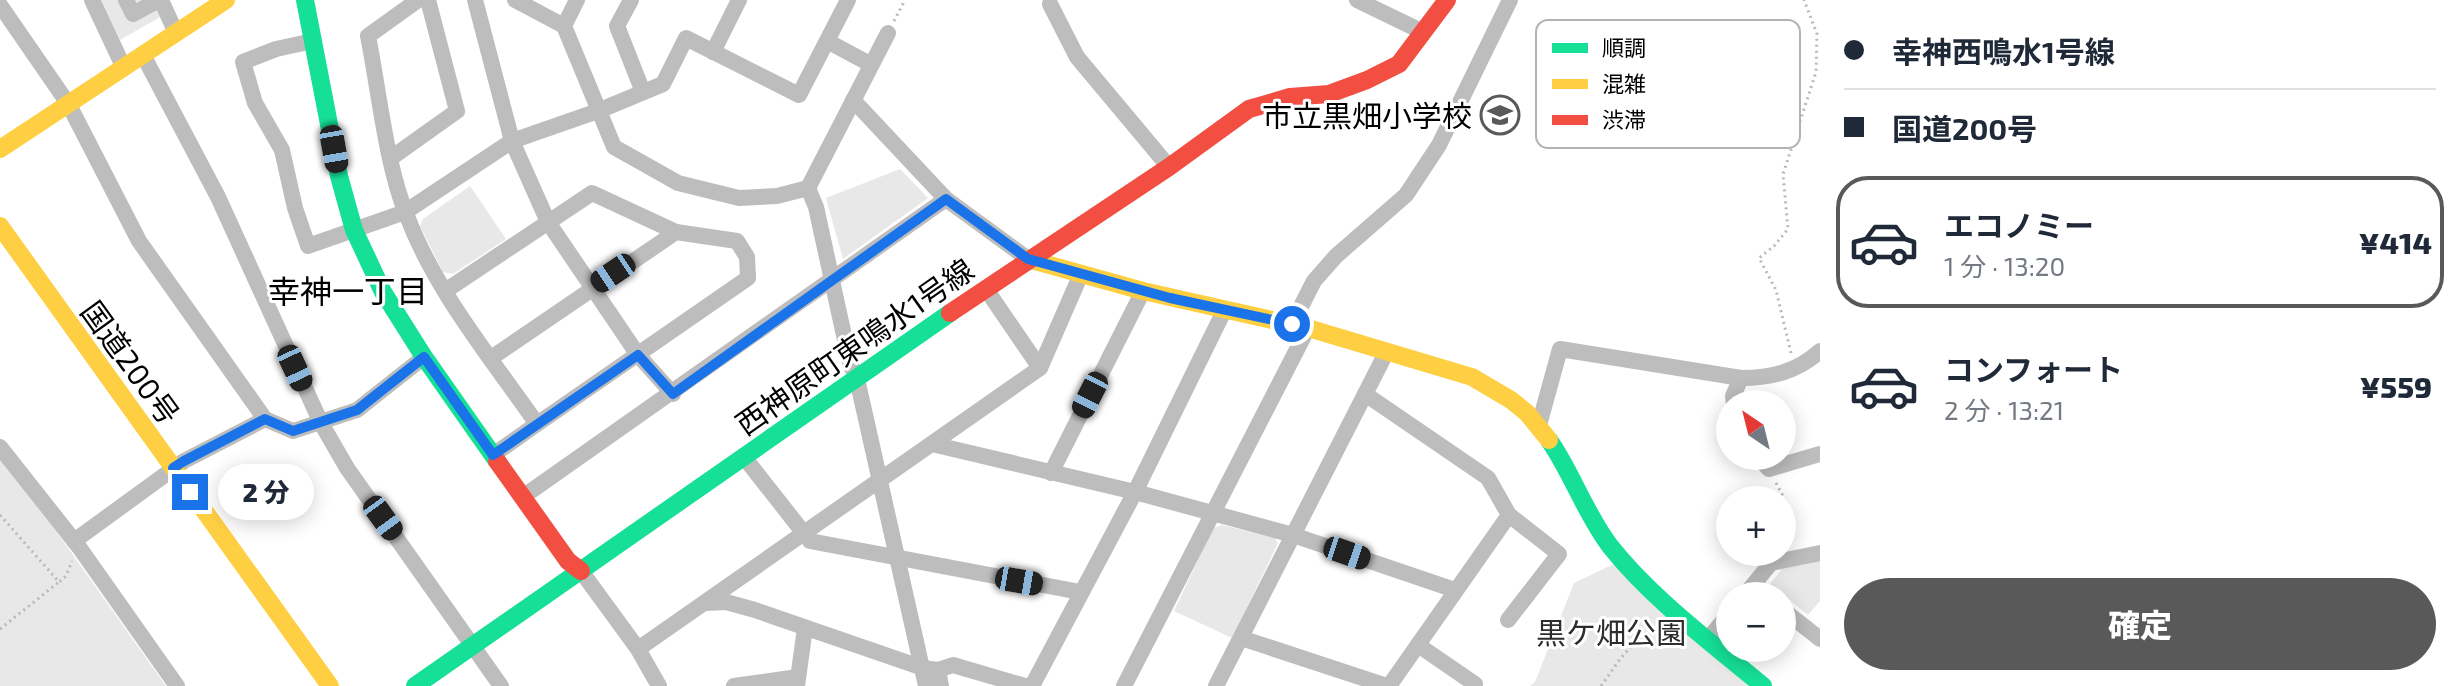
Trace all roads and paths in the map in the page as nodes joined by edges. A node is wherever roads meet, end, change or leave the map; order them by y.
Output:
1 (92, 0) edge
2 (126, 0) edge
3 (160, 0) edge
4 (226, 0) edge
5 (305, 0) edge
6 (418, 0) edge
7 (428, 0) edge
8 (475, 0) edge
9 (515, 0) edge
10 (577, 0) edge
11 (631, 0) edge
12 (739, 0) edge
13 (848, 0) edge
14 (905, 0) edge
15 (1357, 0) edge
16 (1447, 0) edge
17 (1510, 0) edge
18 (1804, 0) edge
19 (1050, 4) dead end
20 (0, 5) edge
21 (564, 26) junction
22 (1423, 32) junction
23 (176, 33) junction
24 (888, 33) joint
25 (313, 41) junction
26 (827, 41) junction
27 (713, 52) junction
28 (143, 55) junction
29 (870, 64) junction
30 (124, 68) junction
31 (643, 92) junction
32 (853, 100) junction
33 (69, 105) junction
34 (598, 111) junction
35 (1800, 121) edge
36 (512, 141) junction
37 (1791, 148) edge
38 (0, 149) edge
39 (391, 158) junction
40 (1169, 167) junction
41 (808, 188) junction
42 (946, 199) junction
43 (405, 212) junction
44 (548, 222) junction
45 (0, 226) edge
46 (354, 230) junction
47 (676, 232) junction
48 (0, 256) edge
49 (1028, 259) junction
50 (1081, 274) junction
51 (831, 281) junction
52 (592, 287) junction
53 (986, 289) junction
54 (445, 291) junction
55 (1143, 291) junction
56 (1224, 311) junction
57 (1300, 326) junction
58 (1820, 351) edge
59 (1386, 353) junction
60 (638, 355) junction
61 (424, 357) junction
62 (491, 358) junction
63 (1040, 368) junction
64 (1794, 368) junction
65 (1741, 378) junction
66 (857, 379) junction
67 (1736, 390) edge
68 (673, 394) junction
69 (1365, 394) junction
70 (265, 419) junction
71 (321, 423) junction
72 (537, 424) junction
73 (1539, 425) junction
74 (932, 444) junction
75 (0, 447) edge
76 (1820, 454) edge
77 (493, 455) junction
78 (744, 457) junction
79 (1796, 461) edge
80 (166, 472) junction
81 (1051, 473) junction
82 (881, 480) junction
83 (1135, 492) junction
84 (524, 496) junction
85 (1214, 514) junction
86 (0, 515) edge
87 (1509, 515) junction
88 (802, 533) junction
89 (1293, 535) junction
90 (76, 544) junction
91 (1820, 553) edge
92 (898, 558) junction
93 (581, 571) junction
94 (59, 582) junction
95 (1760, 582) edge
96 (1455, 590) junction
97 (1080, 592) junction
98 (705, 603) junction
99 (1508, 620) dead end
100 (1796, 620) edge
101 (805, 628) junction
102 (0, 629) edge
103 (1678, 629) dead end
104 (1716, 630) edge
105 (1241, 638) junction
106 (1708, 639) junction
107 (1820, 639) edge
108 (474, 645) junction
109 (1418, 645) junction
110 (638, 649) junction
111 (934, 675) edge
112 (798, 681) edge
113 (1361, 682) edge
114 (740, 685) edge
115 (177, 686) edge
116 (308, 686) edge
117 (330, 686) edge
118 (415, 686) edge
119 (501, 686) edge
120 (659, 686) edge
121 (926, 686) edge
122 (1025, 686) edge
123 (1032, 686) edge
124 (1124, 686) edge
125 (1216, 686) edge
126 (1388, 686) edge
127 (1473, 686) edge
128 (1601, 686) edge
129 (1763, 686) edge

1 - 30 street
2 - 3 street
3 - 23 street
4 - 23 main road
5 - 25 main road
6 - 39 street
7 - 39 street
8 - 36 street
9 - 21 street
10 - 21 street
11 - 31 street
12 - 27 street
13 - 26 street
14 - 24 path
15 - 22 street
16 - 22 main road, 西神原町東鳴水1号線
17 - 57 street
18 - 35 path
19 - 40 street
20 - 33 street
21 - 34 street
22 - 40 main road, 西神原町東鳴水1号線
23 - 28 main road
24 - 29 street
25 - 46 main road
25 - 46 street
26 - 27 street
26 - 29 street
27 - 31 street
28 - 30 main road
28 - 71 street
29 - 32 street
30 - 33 main road
31 - 34 street
32 - 41 street
32 - 42 street
33 - 38 main road
33 - 70 street
34 - 36 street
34 - 41 street
36 - 43 street
36 - 44 street
37 - 64 path
39 - 43 street
40 - 49 main road, 西神原町東鳴水1号線
41 - 51 street
42 - 49 street
42 - 51 street
43 - 46 street
43 - 54 street
44 - 47 street
44 - 52 street
44 - 54 street
45 - 80 main road, 国道200号
46 - 61 main road
47 - 52 street
47 - 60 street
48 - 80 main road, 国道200号
49 - 50 main road
49 - 53 main road, 西神原町東鳴水1号線
50 - 55 main road
50 - 63 street
51 - 66 street
51 - 68 street
52 - 60 street
52 - 62 street
53 - 63 street
53 - 66 main road, 西神原町東鳴水1号線
54 - 62 street
55 - 56 main road
55 - 81 street
56 - 57 main road
56 - 83 street
57 - 59 main road
57 - 85 street
58 - 64 street
59 - 69 street
59 - 73 main road
60 - 68 street
60 - 72 street
61 - 71 street
61 - 77 main road
62 - 72 street
63 - 74 street
64 - 65 street
65 - 67 street
65 - 73 street
66 - 78 main road, 西神原町東鳴水1号線
66 - 82 street
68 - 84 street
69 - 87 street
69 - 89 street
70 - 71 street
70 - 80 street
71 - 108 street
72 - 77 street
73 - 106 main road
74 - 81 street
74 - 82 street
75 - 90 street
76 - 79 street
77 - 84 main road
78 - 88 street
78 - 93 main road, 西神原町東鳴水1号線
80 - 90 street
80 - 116 main road, 国道200号
80 - 117 main road, 国道200号
81 - 83 street
82 - 88 street
82 - 92 street
83 - 85 street
83 - 97 street
84 - 93 main road
85 - 89 street
85 - 124 street
86 - 94 path
87 - 96 street
87 - 99 street
88 - 92 street
88 - 98 street
89 - 96 street
89 - 105 street
90 - 94 path
90 - 115 street
91 - 95 street
92 - 97 street
92 - 111 street
93 - 108 main road, 西神原町東鳴水1号線
93 - 110 street
94 - 102 path
96 - 109 street
97 - 123 street
98 - 101 street
98 - 110 street
100 - 107 street
101 - 111 street
101 - 112 street
103 - 128 path
104 - 106 street
105 - 113 street
105 - 125 street
106 - 129 main road
108 - 118 main road, 西神原町東鳴水1号線
108 - 119 street
109 - 126 street
109 - 127 street
110 - 120 street
111 - 121 street
111 - 122 street
112 - 114 street
113 - 126 street

